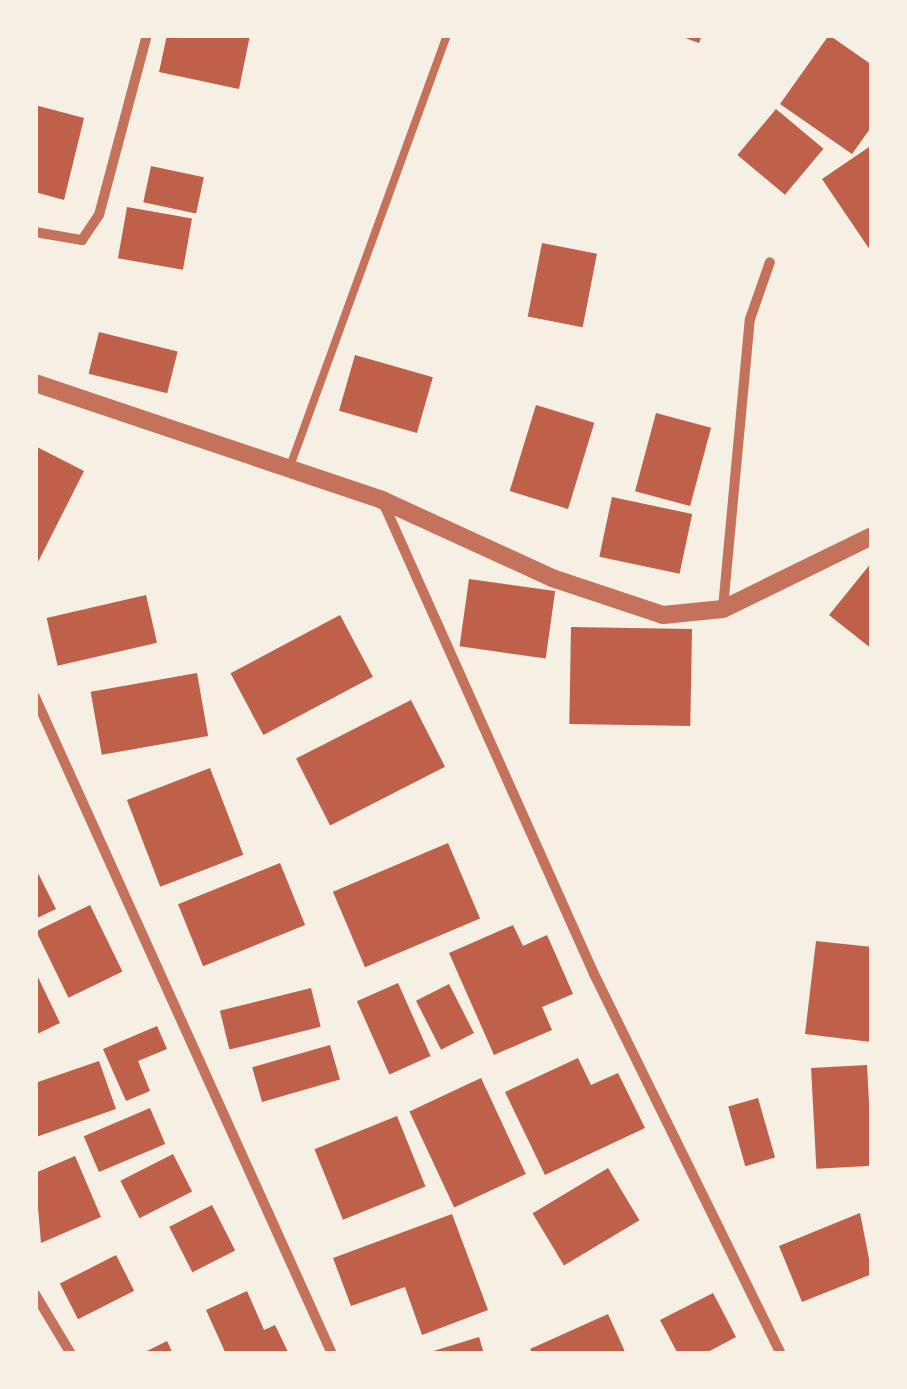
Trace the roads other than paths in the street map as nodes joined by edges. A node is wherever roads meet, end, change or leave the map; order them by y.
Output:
1 (147, 35) edge
2 (447, 35) edge
3 (35, 232) edge
4 (770, 262) dead end
5 (35, 382) edge
6 (289, 469) junction
7 (382, 500) junction
8 (872, 536) edge
9 (723, 609) junction
10 (35, 696) edge
11 (35, 1294) edge
12 (71, 1354) edge
13 (332, 1354) edge
14 (782, 1354) edge

1 - 3 street
2 - 6 lane
4 - 9 street
5 - 6 street
6 - 7 street
7 - 9 street
7 - 14 street
8 - 9 street
10 - 13 street
11 - 12 street

